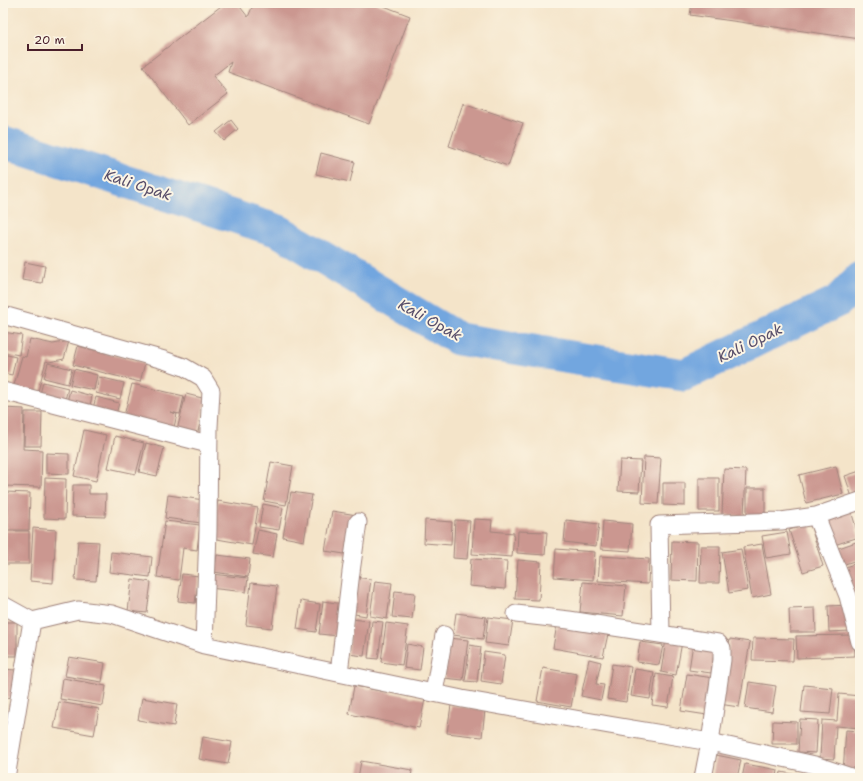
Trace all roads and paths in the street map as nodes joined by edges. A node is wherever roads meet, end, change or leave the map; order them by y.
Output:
1 (3, 315) edge
2 (3, 391) edge
3 (208, 444) junction
4 (860, 501) edge
5 (816, 516) junction
6 (358, 522) dead end
7 (3, 605) edge
8 (516, 614) dead end
9 (32, 621) junction
10 (444, 634) dead end
11 (661, 634) junction
12 (859, 635) edge
13 (204, 645) junction
14 (339, 673) junction
15 (434, 693) junction
16 (710, 742) junction
17 (6, 778) edge
18 (702, 778) edge
19 (854, 778) edge

1 - 3 street
2 - 3 street
3 - 13 street
4 - 5 street
5 - 11 street
5 - 12 street
6 - 14 street
7 - 9 street
8 - 11 street
9 - 13 street
9 - 17 street
10 - 15 street
11 - 16 street
13 - 14 street
14 - 15 street
15 - 16 street
16 - 18 street
16 - 19 street

